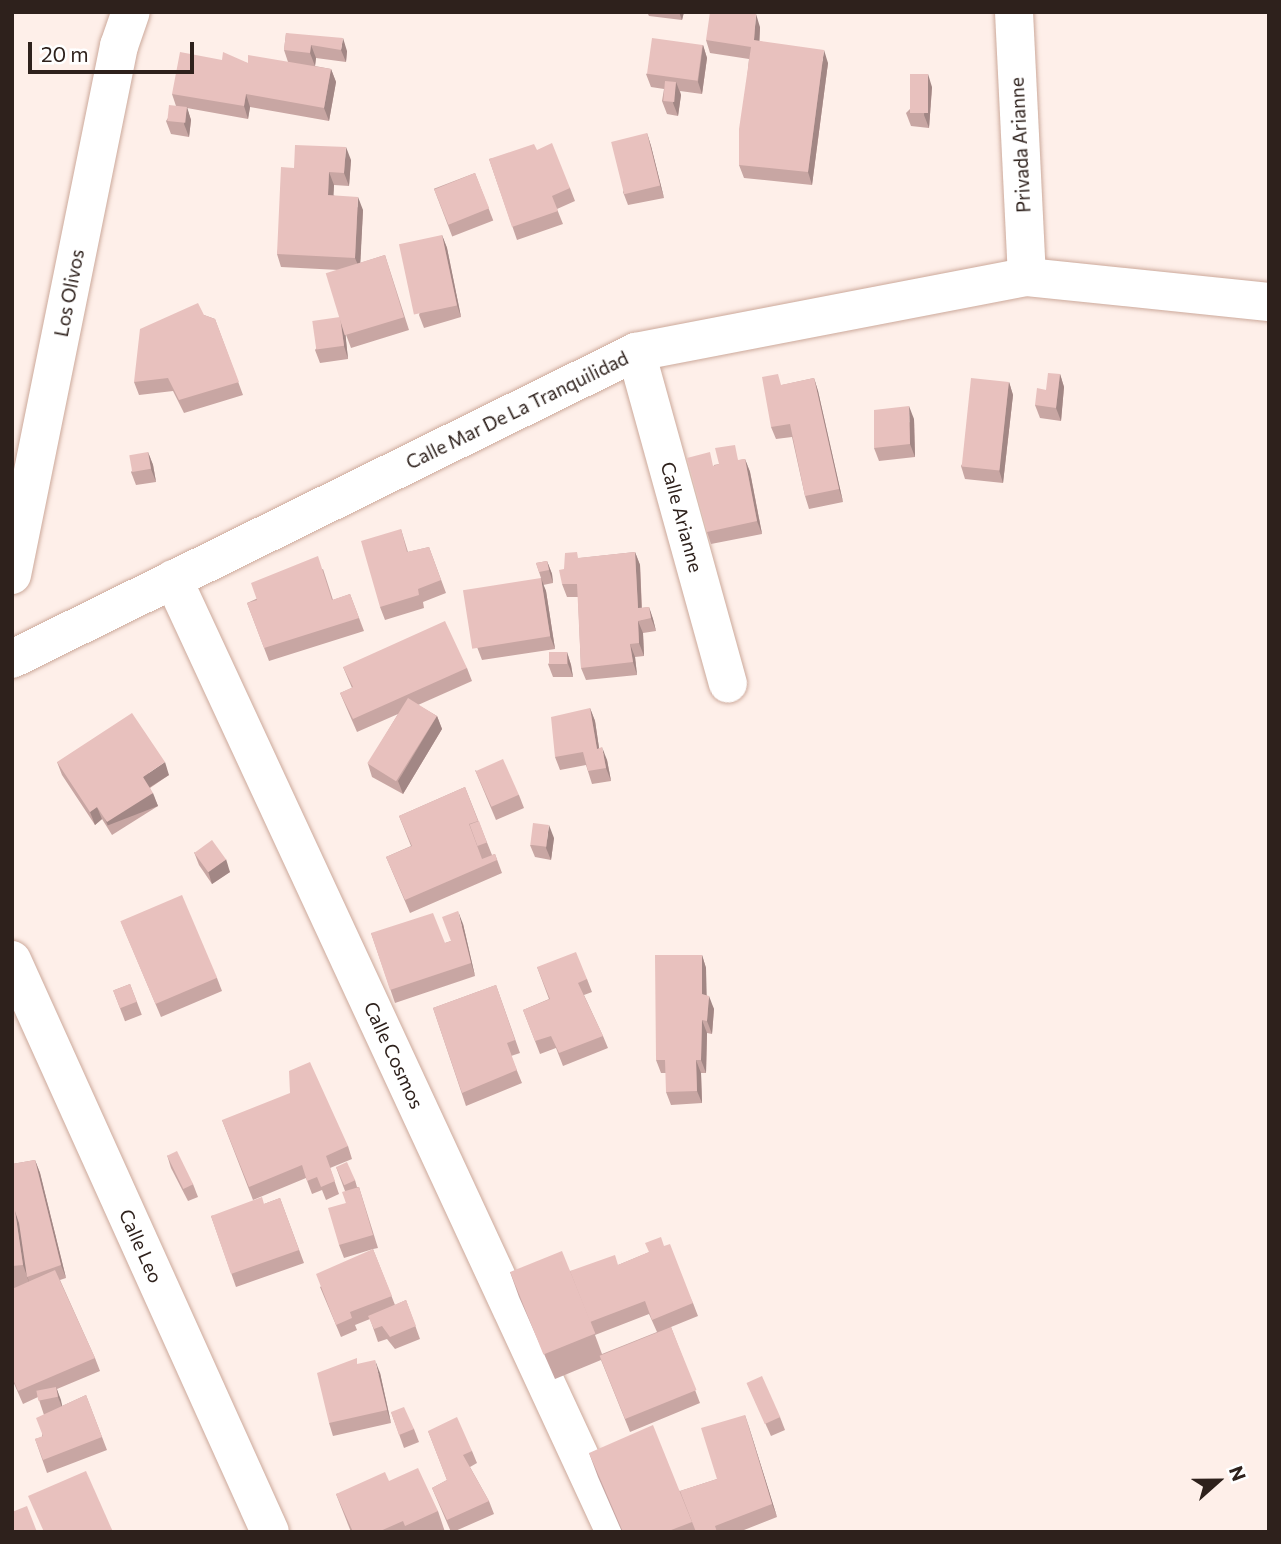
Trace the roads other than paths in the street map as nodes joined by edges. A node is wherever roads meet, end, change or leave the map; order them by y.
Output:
1 (131, 12) edge
2 (1014, 12) edge
3 (1027, 277) junction
4 (1269, 302) edge
5 (636, 352) junction
6 (12, 575) edge
7 (173, 579) junction
8 (12, 659) edge
9 (728, 683) dead end
10 (12, 960) edge
11 (270, 1532) edge
12 (615, 1532) edge

1 - 6 street, Los Olivos
2 - 3 street, Privada Arianne
3 - 4 street, Calle Mar De La Tranquilidad
3 - 5 street, Calle Mar De La Tranquilidad
5 - 7 street, Calle Mar De La Tranquilidad
5 - 9 street, Calle Arianne
7 - 8 street, Calle Mar De La Tranquilidad
7 - 12 street, Calle Cosmos
10 - 11 street, Calle Leo

